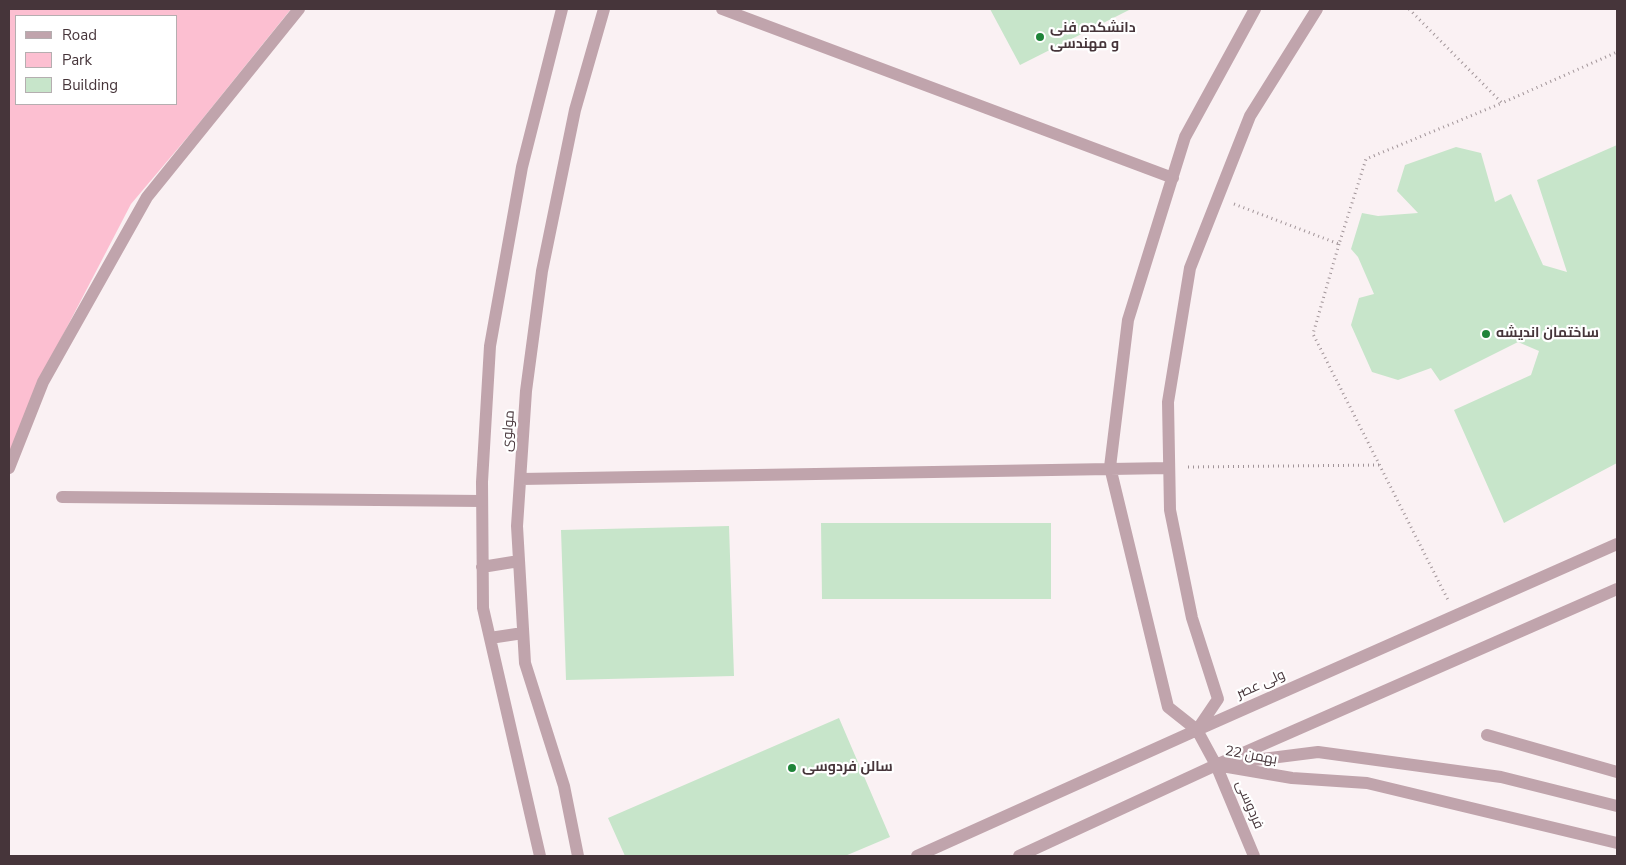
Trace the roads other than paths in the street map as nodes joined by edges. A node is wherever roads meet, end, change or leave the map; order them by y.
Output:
1 (299, 9) edge
2 (562, 9) edge
3 (604, 9) edge
4 (722, 9) edge
5 (1255, 9) edge
6 (1317, 9) edge
7 (1173, 178) junction
8 (1110, 467) junction
9 (9, 468) edge
10 (1169, 468) junction
11 (520, 478) junction
12 (62, 497) dead end
13 (482, 501) junction
14 (1617, 544) edge
15 (519, 561) junction
16 (482, 567) junction
17 (1617, 590) edge
18 (523, 633) junction
19 (490, 638) junction
20 (1196, 730) junction
21 (1487, 735) dead end
22 (1216, 765) junction
23 (1617, 772) edge
24 (1617, 806) edge
25 (1617, 843) edge
26 (540, 856) edge
27 (578, 856) edge
28 (918, 856) edge
29 (1019, 856) edge
30 (1254, 856) edge

1 - 9 street
2 - 13 street, مولوی
3 - 11 street, مولوی
4 - 7 street
5 - 7 street
6 - 10 street
7 - 8 street
8 - 10 street
8 - 11 street
8 - 20 street
10 - 20 street
11 - 15 street, مولوی
12 - 13 street
13 - 16 street, مولوی
14 - 20 street, ولی عصر
15 - 16 street
15 - 18 street, مولوی
16 - 19 street, مولوی
17 - 22 street
18 - 19 street
18 - 27 street, مولوی
19 - 26 street, مولوی
20 - 22 street, فردوسی
20 - 28 street, ولی عصر
21 - 23 street
22 - 24 street, 22 بهمن
22 - 25 street, 22 بهمن
22 - 29 street
22 - 30 street, فردوسی

